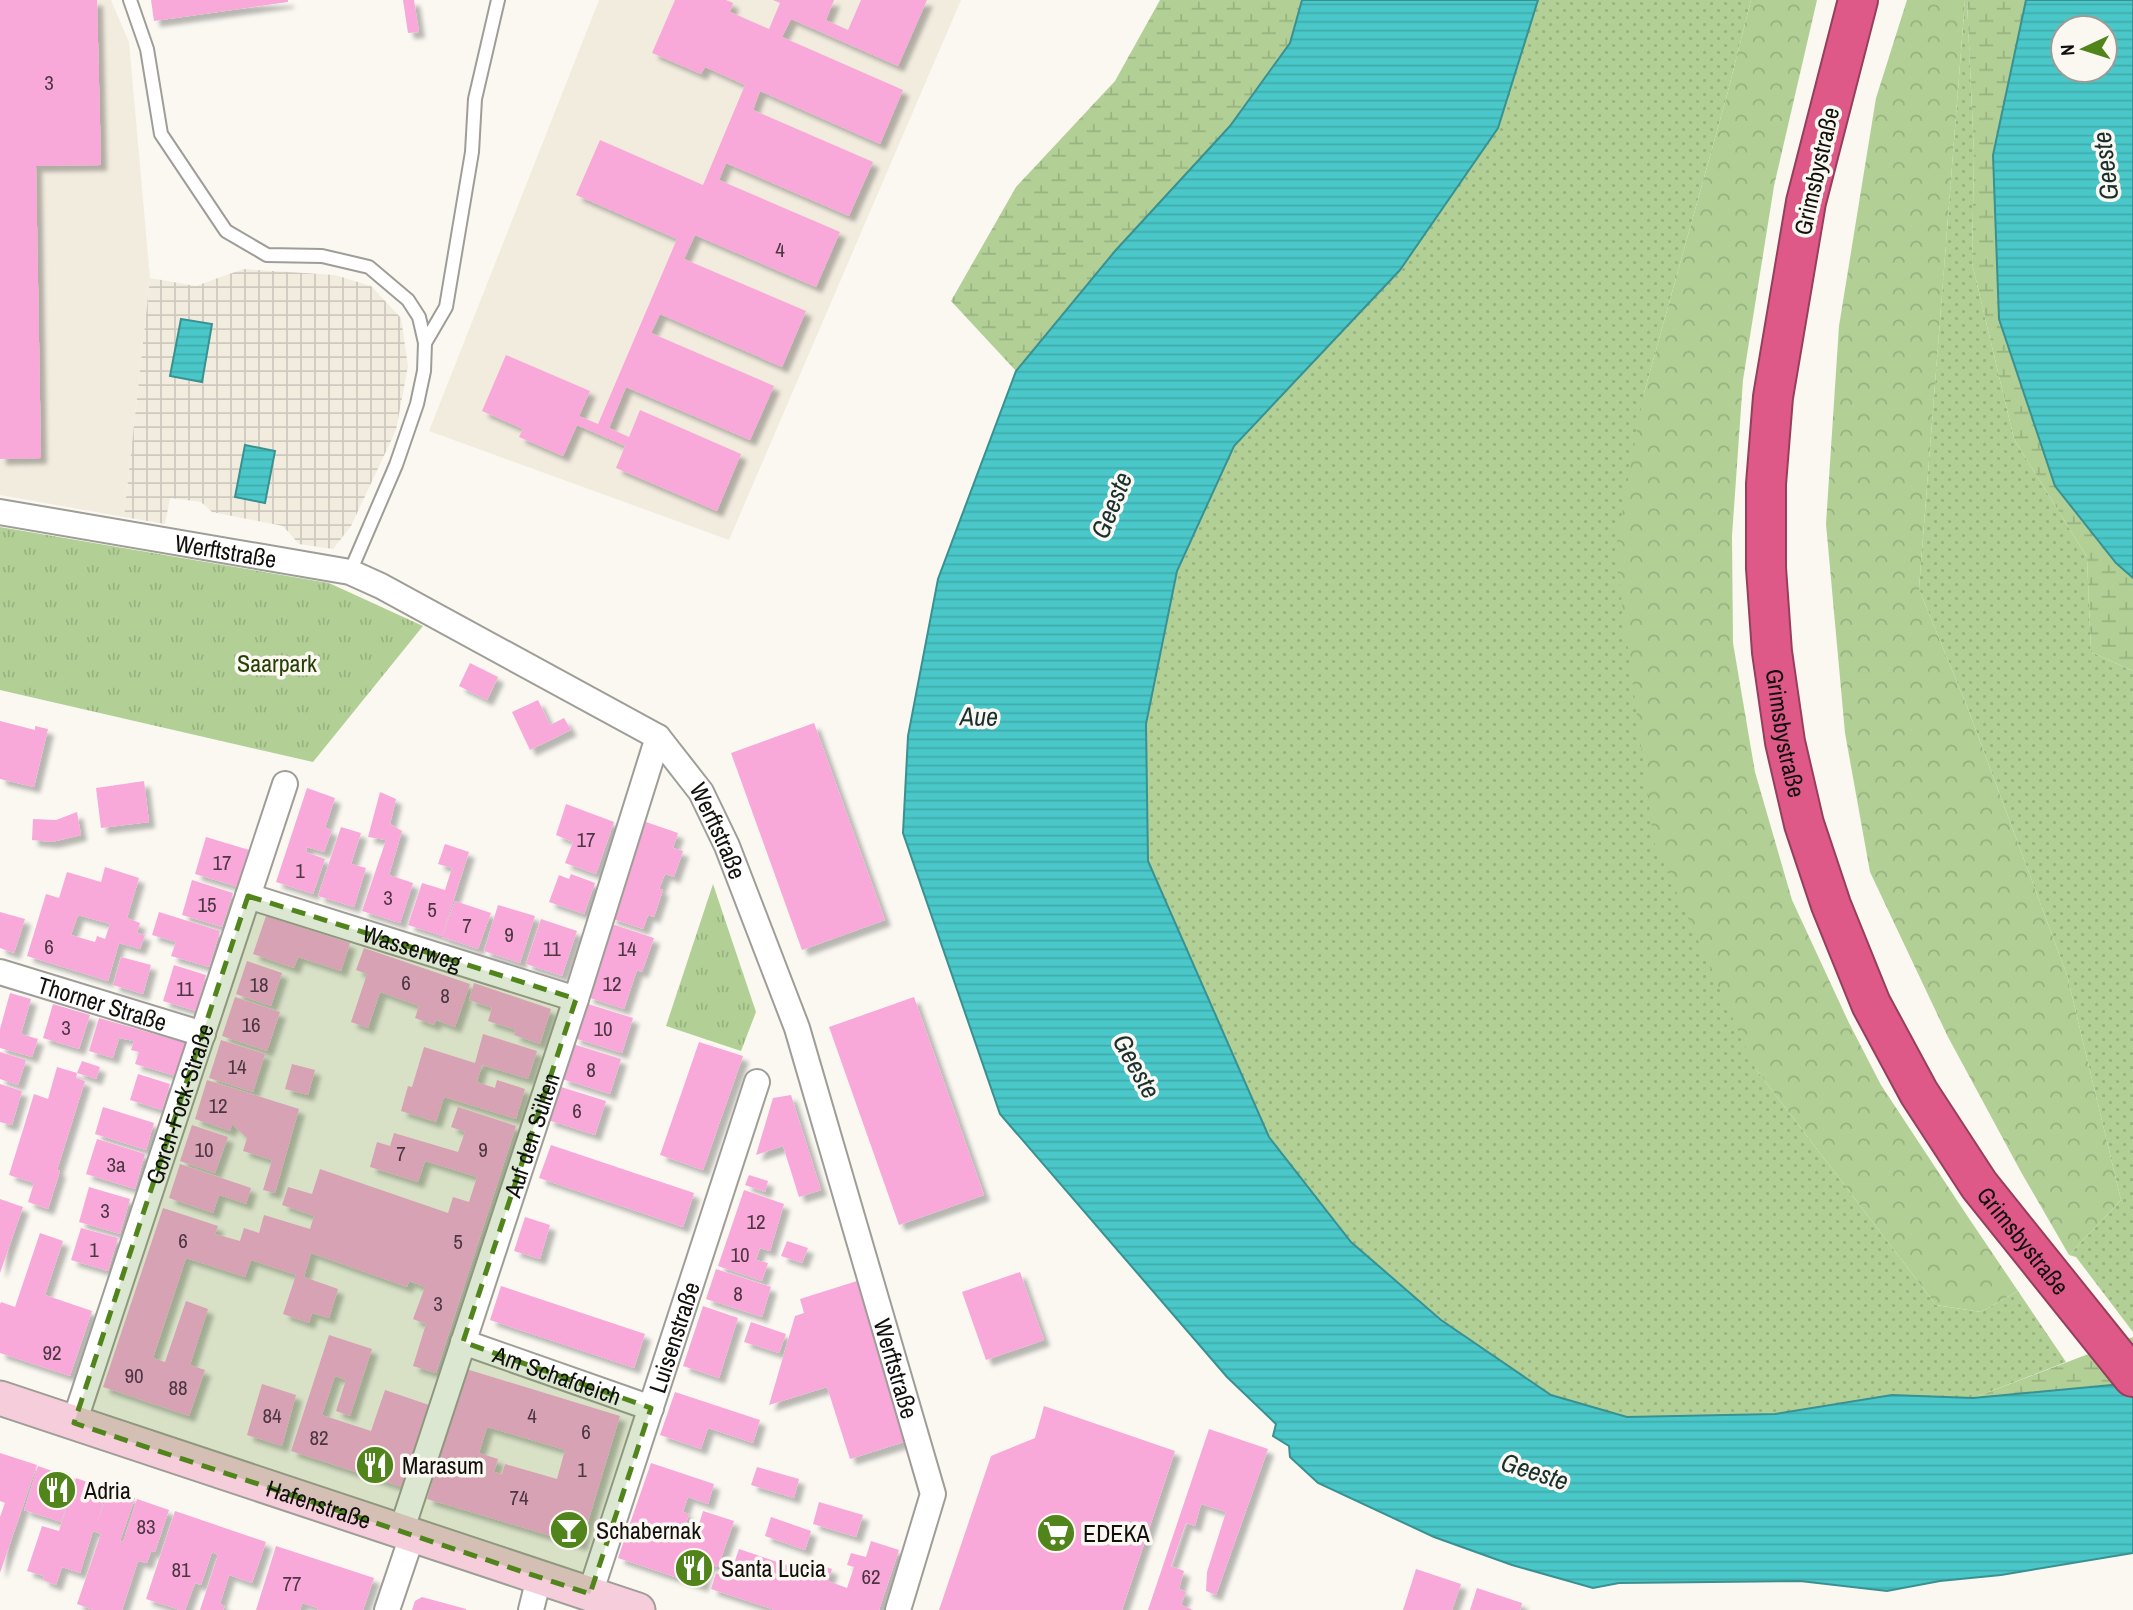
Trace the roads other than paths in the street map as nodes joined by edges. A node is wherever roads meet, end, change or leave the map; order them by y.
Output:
1 (130, 0) edge
2 (498, 0) edge
3 (1858, 0) edge
4 (425, 343) junction
5 (0, 512) edge
6 (350, 572) junction
7 (658, 737) junction
8 (285, 784) dead end
9 (248, 896) junction
10 (1, 976) edge
11 (576, 999) junction
12 (203, 1034) junction
13 (757, 1082) dead end
14 (463, 1342) junction
15 (2133, 1377) edge
16 (0, 1398) edge
17 (651, 1408) junction
18 (74, 1423) junction
19 (406, 1534) junction
20 (539, 1578) junction
21 (590, 1594) junction
22 (387, 1610) edge
23 (531, 1610) edge
24 (638, 1610) edge
25 (898, 1610) edge

1 - 4 lane
2 - 4 lane
3 - 15 highway, Grimsbystraße
4 - 6 lane
5 - 6 street, Werftstraße
6 - 7 street, Werftstraße
7 - 11 street, Auf den Sülten
7 - 25 street, Werftstraße
8 - 9 street, Gorch-Fock-Straße
9 - 11 street, Wasserweg
9 - 12 street, Gorch-Fock-Straße
10 - 12 street, Thorner Straße
11 - 14 street, Auf den Sülten
12 - 18 street, Gorch-Fock-Straße
13 - 17 street, Luisenstraße
14 - 17 street, Am Schafdeich
14 - 19 street, Auf den Sülten
16 - 18 main road, Hafenstraße
17 - 21 street, Luisenstraße
18 - 19 main road, Hafenstraße
19 - 20 main road, Hafenstraße
19 - 22 street, Auf den Sülten
20 - 21 main road, Hafenstraße
20 - 23 street
21 - 24 main road, Hafenstraße

